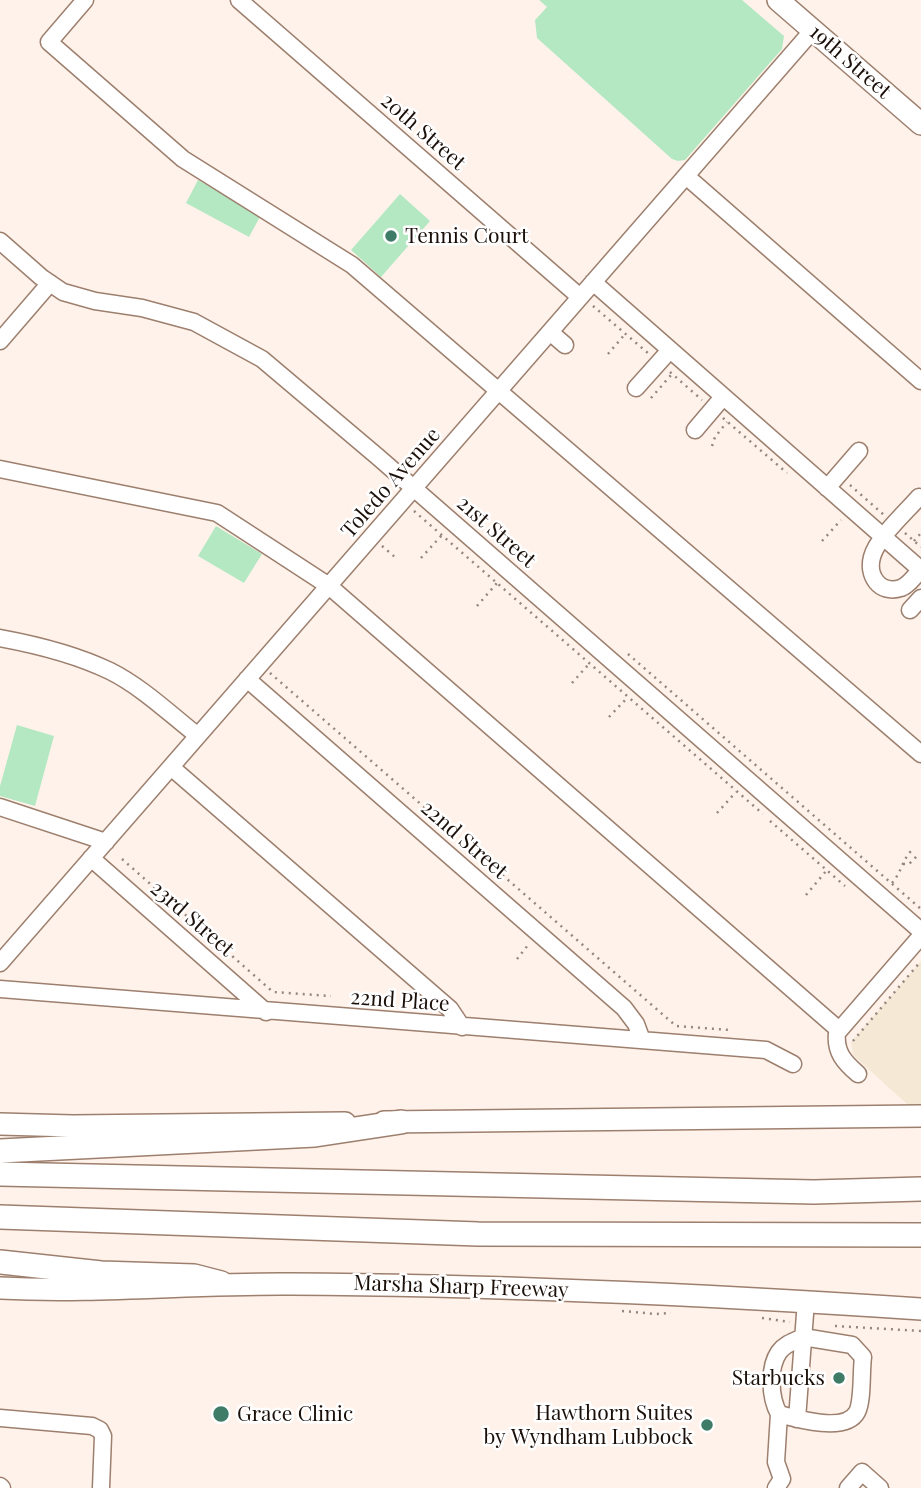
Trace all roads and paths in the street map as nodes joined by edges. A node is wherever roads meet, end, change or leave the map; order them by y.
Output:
1 (85, 0) edge
2 (239, 0) edge
3 (778, 0) edge
4 (813, 30) junction
5 (921, 124) edge
6 (686, 176) junction
7 (0, 241) edge
8 (593, 282) junction
9 (50, 283) junction
10 (585, 303) junction
11 (550, 332) junction
12 (626, 333) junction
13 (0, 341) edge
14 (565, 345) dead end
15 (608, 354) dead end
16 (664, 356) junction
17 (678, 368) junction
18 (921, 381) edge
19 (636, 388) dead end
20 (498, 391) junction
21 (651, 398) dead end
22 (718, 403) junction
23 (727, 422) junction
24 (695, 430) dead end
25 (712, 446) dead end
26 (859, 451) dead end
27 (0, 469) edge
28 (789, 475) dead end
29 (838, 475) junction
30 (827, 488) junction
31 (414, 489) junction
32 (919, 497) edge
33 (414, 511) dead end
34 (845, 514) junction
35 (895, 525) junction
36 (849, 528) dead end
37 (448, 529) junction
38 (884, 537) junction
39 (822, 541) dead end
40 (377, 545) junction
41 (921, 547) edge
42 (396, 558) dead end
43 (421, 558) dead end
44 (921, 570) edge
45 (497, 583) junction
46 (329, 586) junction
47 (477, 606) dead end
48 (0, 638) edge
49 (622, 649) dead end
50 (589, 664) junction
51 (247, 680) junction
52 (572, 683) dead end
53 (628, 697) junction
54 (609, 717) dead end
55 (198, 736) junction
56 (921, 754) edge
57 (171, 767) junction
58 (737, 792) junction
59 (0, 807) edge
60 (717, 813) dead end
61 (106, 842) junction
62 (911, 851) dead end
63 (917, 856) dead end
64 (92, 858) junction
65 (122, 859) dead end
66 (903, 864) junction
67 (827, 870) junction
68 (892, 883) junction
69 (848, 888) dead end
70 (806, 895) dead end
71 (921, 909) edge
72 (921, 931) edge
73 (921, 936) edge
74 (529, 944) dead end
75 (517, 959) dead end
76 (921, 961) edge
77 (0, 963) edge
78 (0, 989) edge
79 (331, 996) dead end
80 (266, 1012) junction
81 (462, 1027) junction
82 (730, 1030) dead end
83 (839, 1030) junction
84 (642, 1040) junction
85 (841, 1056) junction
86 (793, 1063) dead end
87 (858, 1074) dead end
88 (921, 1115) edge
89 (401, 1122) junction
90 (0, 1124) edge
91 (0, 1152) edge
92 (0, 1174) edge
93 (921, 1189) edge
94 (0, 1217) edge
95 (839, 1234) junction
96 (921, 1235) edge
97 (921, 1245) edge
98 (0, 1262) edge
99 (221, 1283) junction
100 (0, 1288) edge
101 (806, 1301) junction
102 (921, 1309) edge
103 (620, 1311) dead end
104 (680, 1314) dead end
105 (759, 1317) dead end
106 (804, 1330) junction
107 (921, 1331) edge
108 (779, 1414) junction
109 (0, 1418) edge
110 (797, 1419) junction
111 (101, 1488) edge
112 (776, 1488) edge
113 (848, 1488) edge
114 (880, 1488) edge

1 - 20 street
2 - 10 street, 20th Street
3 - 4 main road, 19th Street
4 - 5 main road, 19th Street
4 - 6 street, Toledo Avenue
6 - 8 street, Toledo Avenue
6 - 18 street
7 - 9 street, 21st Street
8 - 10 street, Toledo Avenue
8 - 16 street
9 - 13 street
9 - 31 street, 21st Street
10 - 11 street, Toledo Avenue
10 - 12 path
11 - 14 street
11 - 20 street, Toledo Avenue
12 - 15 path
12 - 16 path
16 - 17 street
16 - 17 path
16 - 19 street
17 - 21 path
17 - 22 street
17 - 22 path
20 - 31 street, Toledo Avenue
20 - 56 street
22 - 23 path
22 - 24 street
22 - 30 street
23 - 25 path
23 - 28 path
26 - 29 street
27 - 46 street
29 - 30 street
29 - 35 path
30 - 34 street
31 - 37 street, 21st Street
31 - 40 street, Toledo Avenue
32 - 35 street
33 - 37 path
34 - 36 path
34 - 38 street
34 - 39 path
35 - 38 street
35 - 41 path
37 - 43 path
37 - 45 path
37 - 72 street, 21st Street
38 - 44 street
38 - 44 street
40 - 42 path
40 - 46 street, Toledo Avenue
45 - 47 path
45 - 50 path
46 - 51 street, Toledo Avenue
46 - 83 street
48 - 55 street
49 - 68 path
50 - 52 path
50 - 53 path
51 - 55 street, Toledo Avenue
51 - 82 path
51 - 84 street, 22nd Street
53 - 54 path
53 - 58 path
55 - 57 street, Toledo Avenue
57 - 61 street, Toledo Avenue
57 - 81 street
58 - 60 path
58 - 67 path
59 - 61 street
61 - 64 street, Toledo Avenue
62 - 66 path
63 - 66 path
64 - 77 street, Toledo Avenue
64 - 80 street, 23rd Street
65 - 79 path
66 - 68 path
67 - 69 path
67 - 70 path
68 - 71 path
73 - 83 street
74 - 75 path
76 - 85 path
78 - 80 street, 22nd Place
80 - 81 street, 22nd Place
81 - 84 street, 22nd Place
83 - 85 street
84 - 86 street, 22nd Place
85 - 87 street
88 - 89 main road
89 - 90 main road
89 - 91 highway
92 - 93 highway
94 - 95 highway
95 - 96 highway
95 - 97 highway
98 - 99 highway
99 - 100 main road, Marsha Sharp Freeway
99 - 101 main road, Marsha Sharp Freeway
101 - 102 main road, Marsha Sharp Freeway
101 - 106 street
103 - 104 path
105 - 106 path
106 - 107 path
106 - 108 street
106 - 110 street
106 - 110 street
108 - 110 street
108 - 112 street
109 - 111 street
113 - 114 street

